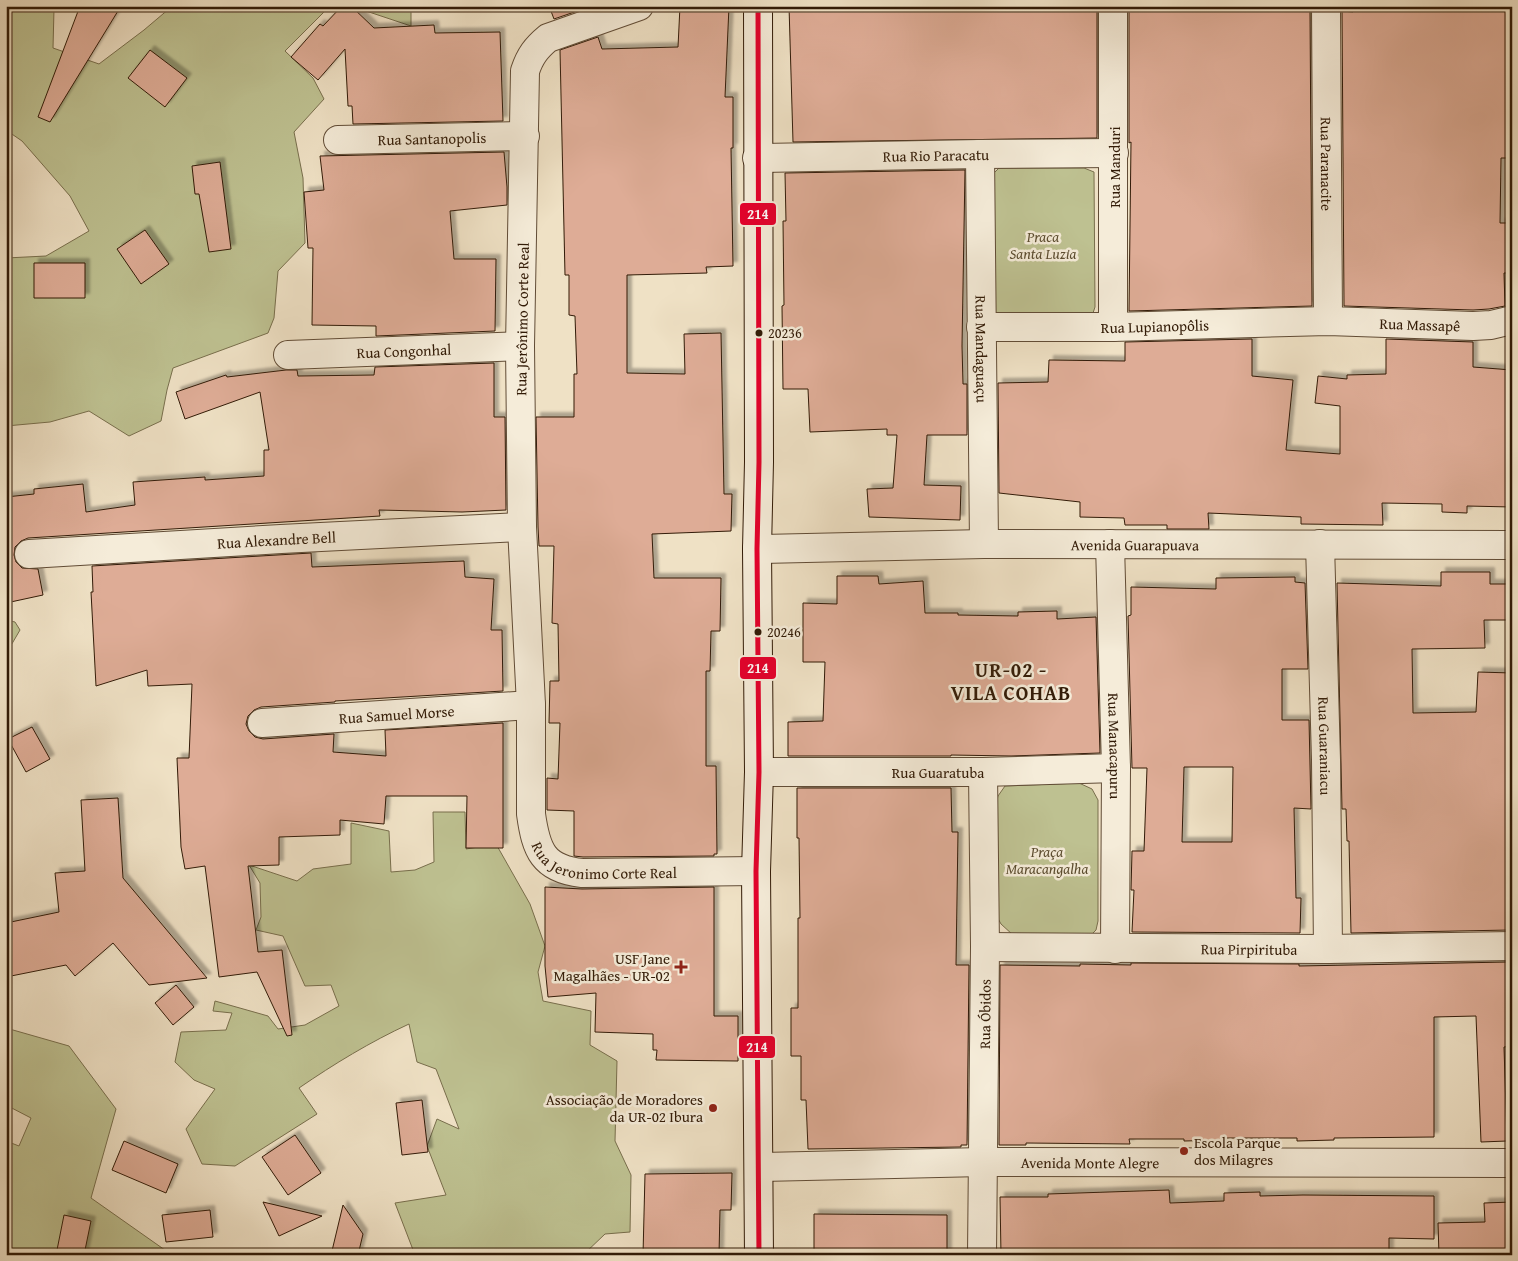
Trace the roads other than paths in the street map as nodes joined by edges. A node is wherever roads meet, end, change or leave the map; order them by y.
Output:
1 (639, 6) edge
2 (758, 6) edge
3 (1113, 6) edge
4 (1326, 6) edge
5 (525, 136) junction
6 (338, 140) dead end
7 (1114, 153) junction
8 (980, 154) junction
9 (757, 158) junction
10 (1512, 320) edge
11 (1328, 321) junction
12 (981, 327) junction
13 (1114, 328) junction
14 (520, 346) junction
15 (288, 355) dead end
16 (522, 527) junction
17 (984, 544) junction
18 (1110, 544) junction
19 (1320, 544) junction
20 (1512, 545) edge
21 (757, 549) junction
22 (29, 554) dead end
23 (531, 705) junction
24 (262, 723) dead end
25 (1116, 768) junction
26 (759, 772) junction
27 (982, 772) junction
28 (756, 870) junction
29 (1512, 946) edge
30 (985, 947) junction
31 (1115, 949) junction
32 (1328, 949) junction
33 (983, 1162) junction
34 (1512, 1163) edge
35 (759, 1167) junction
36 (759, 1255) edge
37 (982, 1255) edge

1 - 5 street, Rua Jerônimo Corte Real
2 - 9 street
3 - 7 street, Rua Manduri
4 - 11 street, Rua Paranacite
5 - 6 street, Rua Santanopolis
5 - 14 street, Rua Jerônimo Corte Real
7 - 8 street, Rua Rio Paracatu
7 - 13 street, Rua Manduri
8 - 9 street, Rua Rio Paracatu
8 - 12 street, Rua Mandaguaçu
9 - 21 street
10 - 11 street, Rua Massapê
11 - 13 street, Rua Lupianopôlis
12 - 13 street, Rua Lupianopôlis
12 - 17 street, Rua Mandaguaçu
14 - 15 street, Rua Congonhal
14 - 16 street, Rua Jerônimo Corte Real
16 - 22 street, Rua Alexandre Bell
16 - 23 street, Rua Jerônimo Corte Real
17 - 18 street, Avenida Guarapuava
17 - 21 street, Avenida Guarapuava
18 - 19 street, Avenida Guarapuava
18 - 25 street, Rua Manacapuru
19 - 20 street, Avenida Guarapuava
19 - 32 street, Rua Guaraniacu
21 - 26 street
23 - 24 street, Rua Samuel Morse
23 - 28 street, Rua Jeronimo Corte Real
25 - 27 street, Rua Guaratuba
25 - 31 street, Rua Manacapuru
26 - 27 street, Rua Guaratuba
26 - 28 street
27 - 30 street, Rua Óbidos
28 - 35 street
29 - 32 street, Rua Pirpirituba
30 - 31 street, Rua Pirpirituba
30 - 33 street, Rua Óbidos
31 - 32 street, Rua Pirpirituba
33 - 34 street, Avenida Monte Alegre
33 - 35 street, Avenida Monte Alegre
33 - 37 street, Rua Óbidos
35 - 36 street

